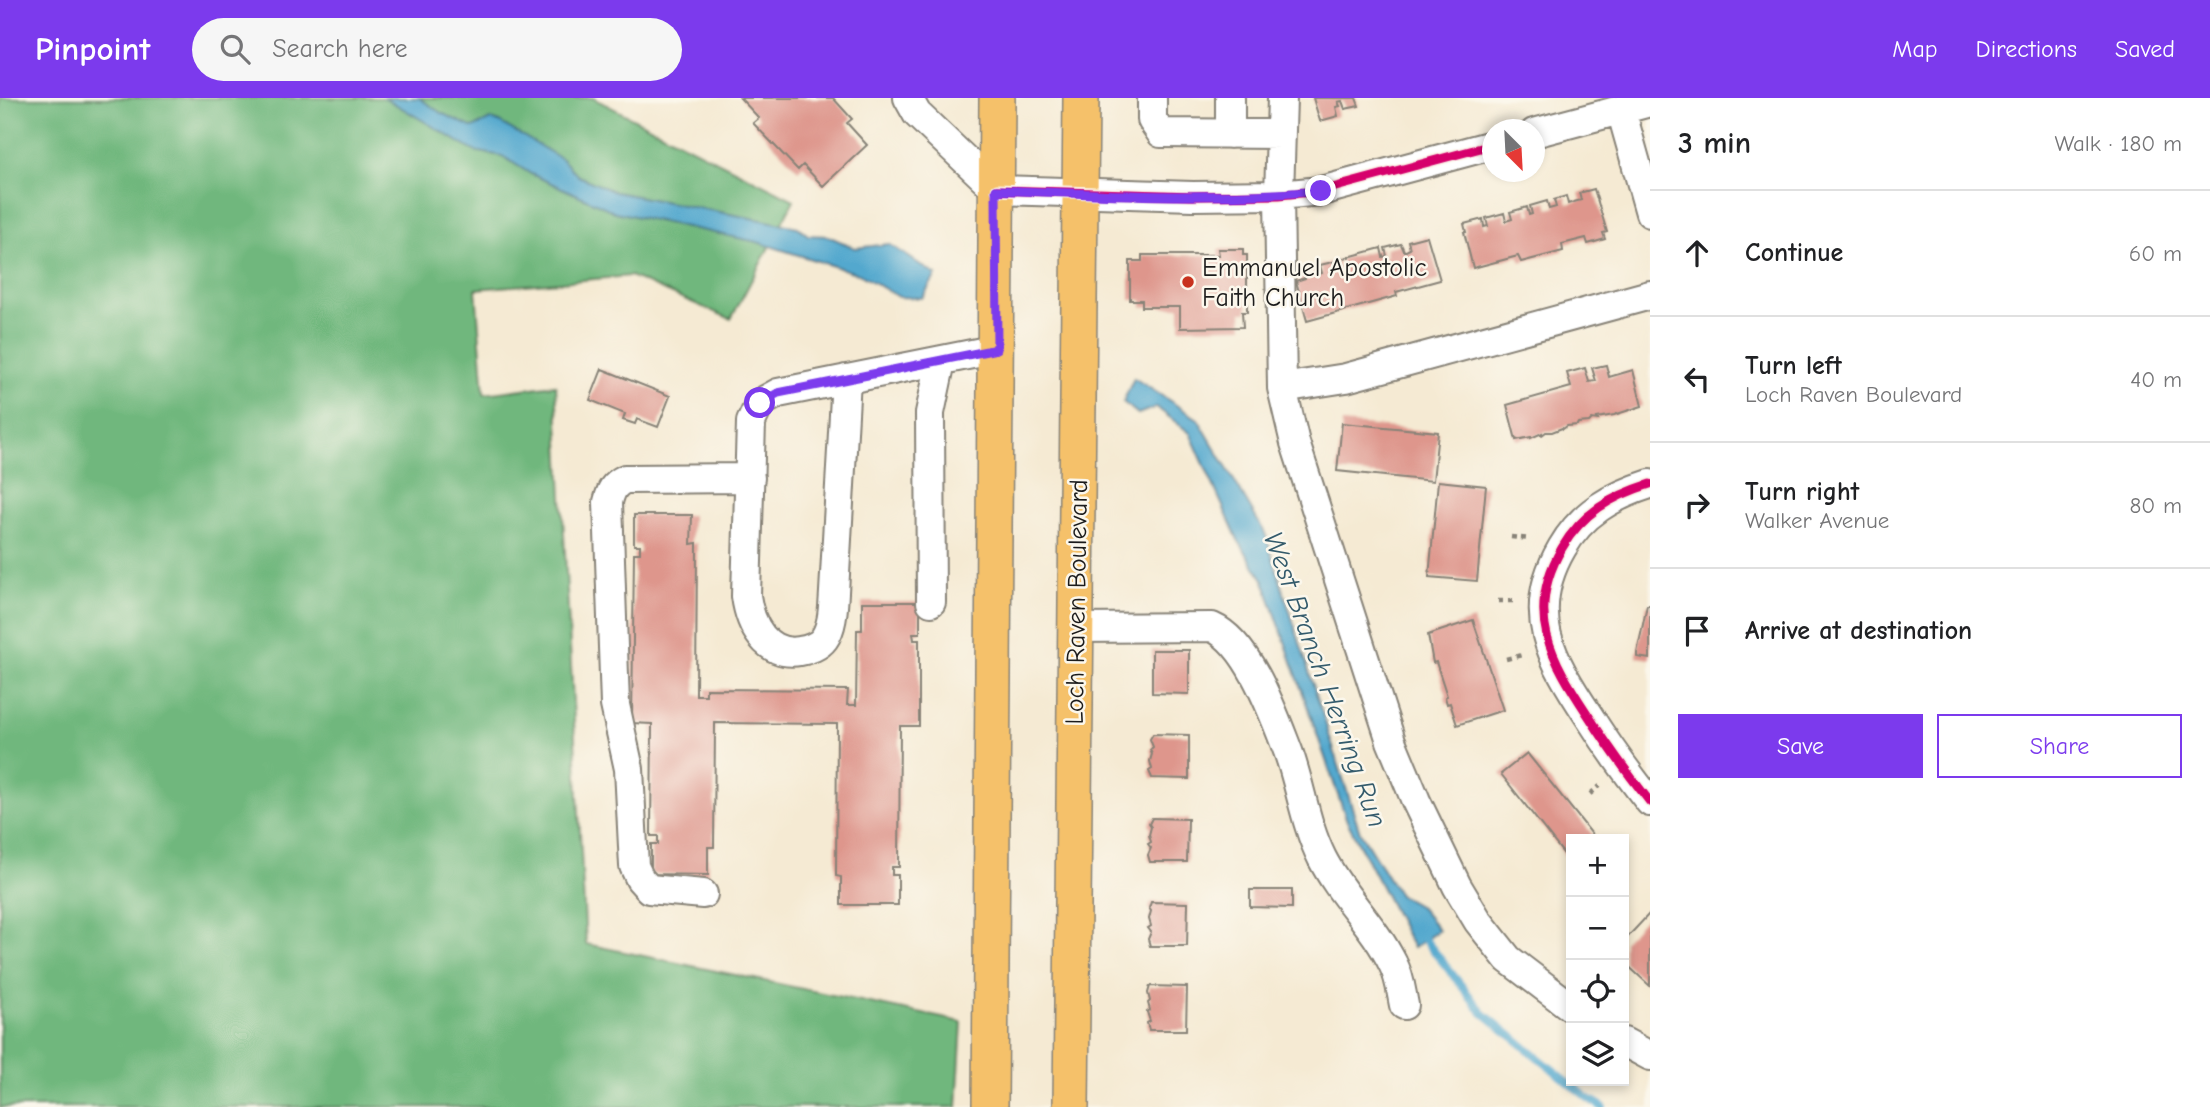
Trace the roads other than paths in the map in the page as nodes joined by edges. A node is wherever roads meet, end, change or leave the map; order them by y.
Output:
1 (908, 98) edge
2 (997, 98) edge
3 (1081, 98) edge
4 (1152, 98) edge
5 (1230, 98) edge
6 (1282, 98) edge
7 (1650, 102) edge
8 (1621, 110) junction
9 (1545, 131) edge
10 (1230, 134) junction
11 (1281, 134) junction
12 (1482, 148) edge
13 (996, 190) junction
14 (1080, 194) junction
15 (1279, 195) junction
16 (1650, 213) edge
17 (1650, 295) edge
18 (997, 349) junction
19 (940, 361) junction
20 (846, 379) junction
21 (1282, 388) junction
22 (750, 478) junction
23 (1650, 485) edge
24 (931, 602) dead end
25 (1076, 628) junction
26 (1650, 802) edge
27 (703, 894) dead end
28 (1566, 1003) edge
29 (1404, 1005) dead end
30 (1629, 1045) edge
31 (1650, 1056) edge
32 (990, 1107) edge
33 (1071, 1107) edge

1 - 13 street
2 - 13 main road
3 - 14 main road, Loch Raven Boulevard
4 - 10 street
5 - 10 street
6 - 11 street
7 - 8 street
8 - 9 street
8 - 16 street
10 - 11 street
11 - 15 street
12 - 15 street
13 - 14 street
13 - 18 main road
14 - 15 street
14 - 25 main road, Loch Raven Boulevard
15 - 21 street
17 - 21 street
18 - 19 street
18 - 32 main road
19 - 20 street
19 - 24 street
20 - 22 street
20 - 22 street
21 - 28 street
22 - 27 street
23 - 26 street
25 - 29 street
25 - 33 main road, Loch Raven Boulevard
30 - 31 street

